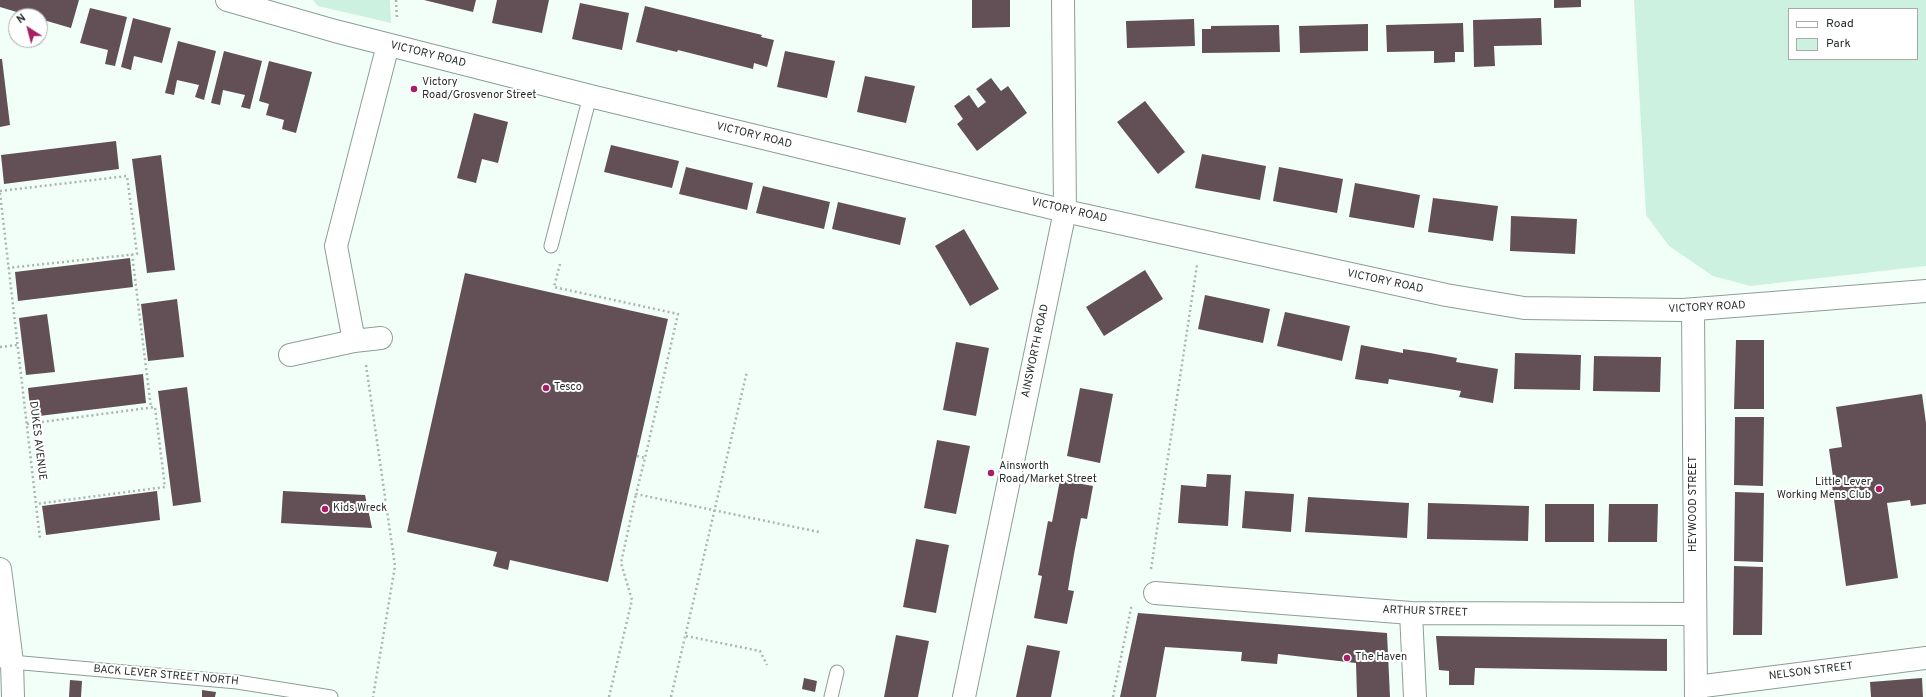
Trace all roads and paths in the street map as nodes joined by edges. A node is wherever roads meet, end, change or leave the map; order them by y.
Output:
1 (227, 0) edge
2 (1063, 0) edge
3 (271, 5) edge
4 (388, 45) junction
5 (590, 96) junction
6 (0, 192) edge
7 (1065, 211) junction
8 (1200, 241) junction
9 (551, 246) joint
10 (132, 254) junction
11 (8, 268) junction
12 (1926, 291) edge
13 (1693, 310) junction
14 (366, 340) junction
15 (17, 345) junction
16 (0, 347) edge
17 (290, 354) dead end
18 (747, 371) dead end
19 (151, 408) junction
20 (26, 424) junction
21 (637, 456) dead end
22 (645, 458) junction
23 (636, 494) junction
24 (36, 504) junction
25 (714, 511) junction
26 (819, 532) dead end
27 (40, 539) dead end
28 (0, 569) edge
29 (1156, 593) junction
30 (1411, 613) junction
31 (1695, 614) junction
32 (686, 636) junction
33 (1926, 658) edge
34 (6, 662) edge
35 (767, 665) dead end
36 (838, 672) dead end
37 (1696, 692) edge
38 (13, 697) edge
39 (331, 697) edge
40 (374, 697) edge
41 (610, 697) edge
42 (671, 697) edge
43 (831, 697) edge
44 (964, 697) edge
45 (1113, 697) edge
46 (1415, 697) edge

1 - 3 street, VICTORY ROAD
2 - 7 street, AINSWORTH ROAD
3 - 4 street, VICTORY ROAD
4 - 5 street, VICTORY ROAD
4 - 14 street
5 - 7 street, VICTORY ROAD
5 - 9 lane
6 - 10 path
6 - 11 path, DUKES AVENUE
7 - 8 street, VICTORY ROAD
7 - 44 street, AINSWORTH ROAD
8 - 13 street, VICTORY ROAD
8 - 29 path
9 - 22 path
10 - 11 path
10 - 19 path
11 - 15 path, DUKES AVENUE
12 - 13 street, VICTORY ROAD
13 - 31 street, HEYWOOD STREET
14 - 17 street
14 - 40 path
15 - 16 path
15 - 20 path, DUKES AVENUE
18 - 25 path
19 - 20 path
19 - 24 path
20 - 24 path, DUKES AVENUE
21 - 22 path
22 - 23 path
23 - 25 path
23 - 41 path
24 - 27 path, DUKES AVENUE
25 - 26 path
25 - 32 path
28 - 34 street
29 - 30 street, ARTHUR STREET
29 - 45 path
30 - 31 street, ARTHUR STREET
30 - 46 street
31 - 37 street, HEYWOOD STREET
32 - 35 path
32 - 42 path
33 - 37 street, NELSON STREET
34 - 38 street
34 - 39 lane, BACK LEVER STREET NORTH
36 - 43 lane

